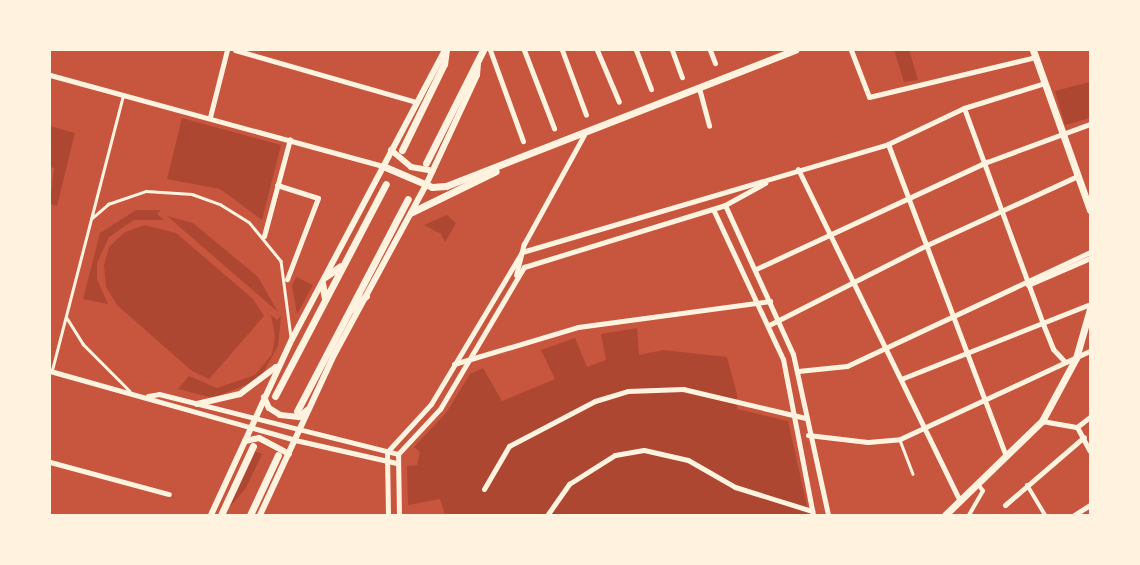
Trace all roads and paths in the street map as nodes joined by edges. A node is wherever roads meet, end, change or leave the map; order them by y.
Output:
1 (227, 50) edge
2 (235, 50) edge
3 (445, 50) edge
4 (483, 50) edge
5 (490, 50) edge
6 (524, 50) edge
7 (563, 50) edge
8 (598, 50) edge
9 (636, 50) edge
10 (672, 50) edge
11 (710, 50) edge
12 (795, 50) edge
13 (851, 50) edge
14 (1034, 54) edge
15 (478, 63) junction
16 (715, 63) dead end
17 (50, 75) edge
18 (682, 77) dead end
19 (1045, 83) junction
20 (699, 88) junction
21 (651, 89) dead end
22 (123, 94) junction
23 (416, 102) junction
24 (619, 102) dead end
25 (964, 108) junction
26 (586, 115) dead end
27 (210, 117) junction
28 (1090, 124) edge
29 (709, 126) dead end
30 (554, 128) dead end
31 (1062, 131) junction
32 (584, 134) junction
33 (290, 139) junction
34 (523, 141) dead end
35 (888, 144) junction
36 (391, 150) junction
37 (402, 150) dead end
38 (986, 162) junction
39 (426, 163) dead end
40 (383, 166) junction
41 (502, 167) junction
42 (798, 169) junction
43 (433, 171) junction
44 (1078, 176) junction
45 (768, 181) junction
46 (386, 184) dead end
47 (426, 185) junction
48 (278, 186) junction
49 (909, 198) junction
50 (408, 199) dead end
51 (725, 205) junction
52 (713, 209) junction
53 (1002, 210) junction
54 (1090, 210) edge
55 (412, 212) junction
56 (91, 219) junction
57 (829, 234) junction
58 (264, 236) junction
59 (928, 245) junction
60 (522, 252) junction
61 (1090, 252) edge
62 (1090, 258) edge
63 (342, 266) junction
64 (756, 269) junction
65 (368, 273) junction
66 (287, 279) junction
67 (1027, 279) junction
68 (323, 280) junction
69 (514, 281) junction
70 (855, 282) junction
71 (1020, 285) junction
72 (1029, 285) junction
73 (366, 295) junction
74 (325, 298) junction
75 (770, 300) junction
76 (758, 304) junction
77 (1090, 304) edge
78 (1090, 309) edge
79 (348, 312) junction
80 (67, 318) junction
81 (953, 318) junction
82 (780, 320) junction
83 (1042, 324) junction
84 (769, 326) junction
85 (292, 339) junction
86 (886, 348) junction
87 (1090, 351) edge
88 (967, 354) junction
89 (1076, 358) junction
90 (467, 360) junction
91 (1065, 362) junction
92 (279, 364) junction
93 (454, 364) junction
94 (51, 371) edge
95 (798, 371) junction
96 (901, 379) junction
97 (130, 391) junction
98 (147, 396) junction
99 (264, 396) junction
100 (275, 396) dead end
101 (983, 399) junction
102 (197, 404) junction
103 (308, 409) junction
104 (297, 411) dead end
105 (794, 415) junction
106 (1090, 417) edge
107 (806, 418) junction
108 (255, 419) junction
109 (1042, 421) junction
110 (924, 427) junction
111 (1078, 427) junction
112 (251, 428) junction
113 (300, 430) junction
114 (808, 435) junction
115 (1084, 437) junction
116 (900, 439) junction
117 (295, 440) junction
118 (245, 441) junction
119 (253, 446) dead end
120 (1090, 451) edge
121 (387, 452) junction
122 (289, 454) junction
123 (398, 454) junction
124 (278, 455) dead end
125 (1006, 456) junction
126 (386, 461) junction
127 (50, 462) edge
128 (396, 463) junction
129 (913, 474) dead end
130 (978, 484) junction
131 (1027, 485) junction
132 (484, 489) dead end
133 (169, 494) dead end
134 (960, 501) junction
135 (1005, 505) dead end
136 (1090, 506) edge
137 (812, 513) edge
138 (548, 514) edge
139 (211, 515) edge
140 (221, 515) edge
141 (250, 515) edge
142 (260, 515) edge
143 (388, 515) edge
144 (398, 515) edge
145 (828, 515) edge
146 (945, 515) edge
147 (970, 515) edge
148 (1045, 515) edge
149 (1074, 515) edge

1 - 27 street
2 - 23 street
3 - 23 street
3 - 37 main road
4 - 15 main road
5 - 34 street
6 - 30 street
7 - 26 street
8 - 24 street
9 - 21 street
10 - 18 street
11 - 16 street
12 - 20 main road
13 - 14 street
14 - 19 main road
15 - 39 main road
15 - 43 street
17 - 22 street
19 - 25 street
19 - 31 main road
20 - 29 street
20 - 32 main road
22 - 27 street
22 - 56 lane
23 - 36 street
25 - 35 street
25 - 38 street
27 - 33 street
28 - 31 street
31 - 38 street
31 - 44 main road
32 - 41 main road
32 - 60 street
33 - 40 street
33 - 48 street
35 - 42 street
35 - 49 street
36 - 40 street
36 - 43 street
38 - 49 street
38 - 53 street
40 - 47 main road
40 - 68 street
41 - 47 main road
41 - 55 main road
42 - 45 street
42 - 57 street
43 - 47 street
44 - 53 street
44 - 54 main road
45 - 51 street
45 - 60 street
46 - 63 main road
47 - 55 street
48 - 58 street
48 - 66 street
49 - 57 street
49 - 59 street
50 - 65 main road
51 - 52 street
51 - 64 street
52 - 69 street
52 - 76 street
53 - 59 street
53 - 67 street
55 - 73 street
56 - 58 lane
56 - 80 lane
57 - 64 street
57 - 70 street
58 - 66 lane
59 - 70 street
59 - 81 street
60 - 69 street
60 - 93 street
61 - 67 street
62 - 72 street
63 - 68 main road
63 - 74 main road
64 - 75 street
65 - 73 main road
65 - 79 main road
66 - 85 lane
67 - 71 street
67 - 72 street
68 - 74 main road
68 - 85 street
69 - 90 street
70 - 82 street
70 - 86 street
71 - 72 street
71 - 81 street
72 - 83 street
73 - 79 main road
73 - 103 street
74 - 100 main road
75 - 76 street
75 - 82 street
76 - 84 street
76 - 90 street
77 - 83 street
78 - 89 main road
79 - 104 main road
80 - 94 lane
80 - 97 lane
81 - 86 street
81 - 88 street
82 - 84 street
82 - 95 street
83 - 88 street
83 - 91 street
84 - 105 street
85 - 92 street
86 - 95 street
86 - 96 street
87 - 89 street
88 - 96 street
88 - 101 street
89 - 91 street
89 - 109 main road
90 - 93 street
90 - 123 street
91 - 101 street
92 - 99 street
92 - 102 street
93 - 121 street
94 - 97 street
95 - 107 street
96 - 110 street
97 - 98 street
98 - 102 street
98 - 112 street
99 - 103 street
99 - 108 street
101 - 110 street
101 - 125 street
102 - 108 street
103 - 113 street
105 - 107 street
105 - 132 street
105 - 137 street
106 - 111 street
107 - 114 street
108 - 112 street
108 - 113 street
109 - 111 street
109 - 125 main road
110 - 116 street
110 - 134 street
111 - 115 street
112 - 117 street
112 - 118 street
113 - 117 street
113 - 121 street
114 - 116 street
114 - 145 street
115 - 120 street
115 - 131 street
116 - 129 lane
117 - 122 street
117 - 126 street
118 - 122 street
118 - 139 street
119 - 140 main road
121 - 123 street
121 - 126 street
122 - 142 street
123 - 128 street
124 - 141 main road
125 - 130 main road
126 - 128 street
126 - 143 street
127 - 133 street
128 - 144 street
130 - 134 main road
130 - 147 street
131 - 135 street
131 - 148 street
134 - 146 main road
136 - 149 street
137 - 138 street

